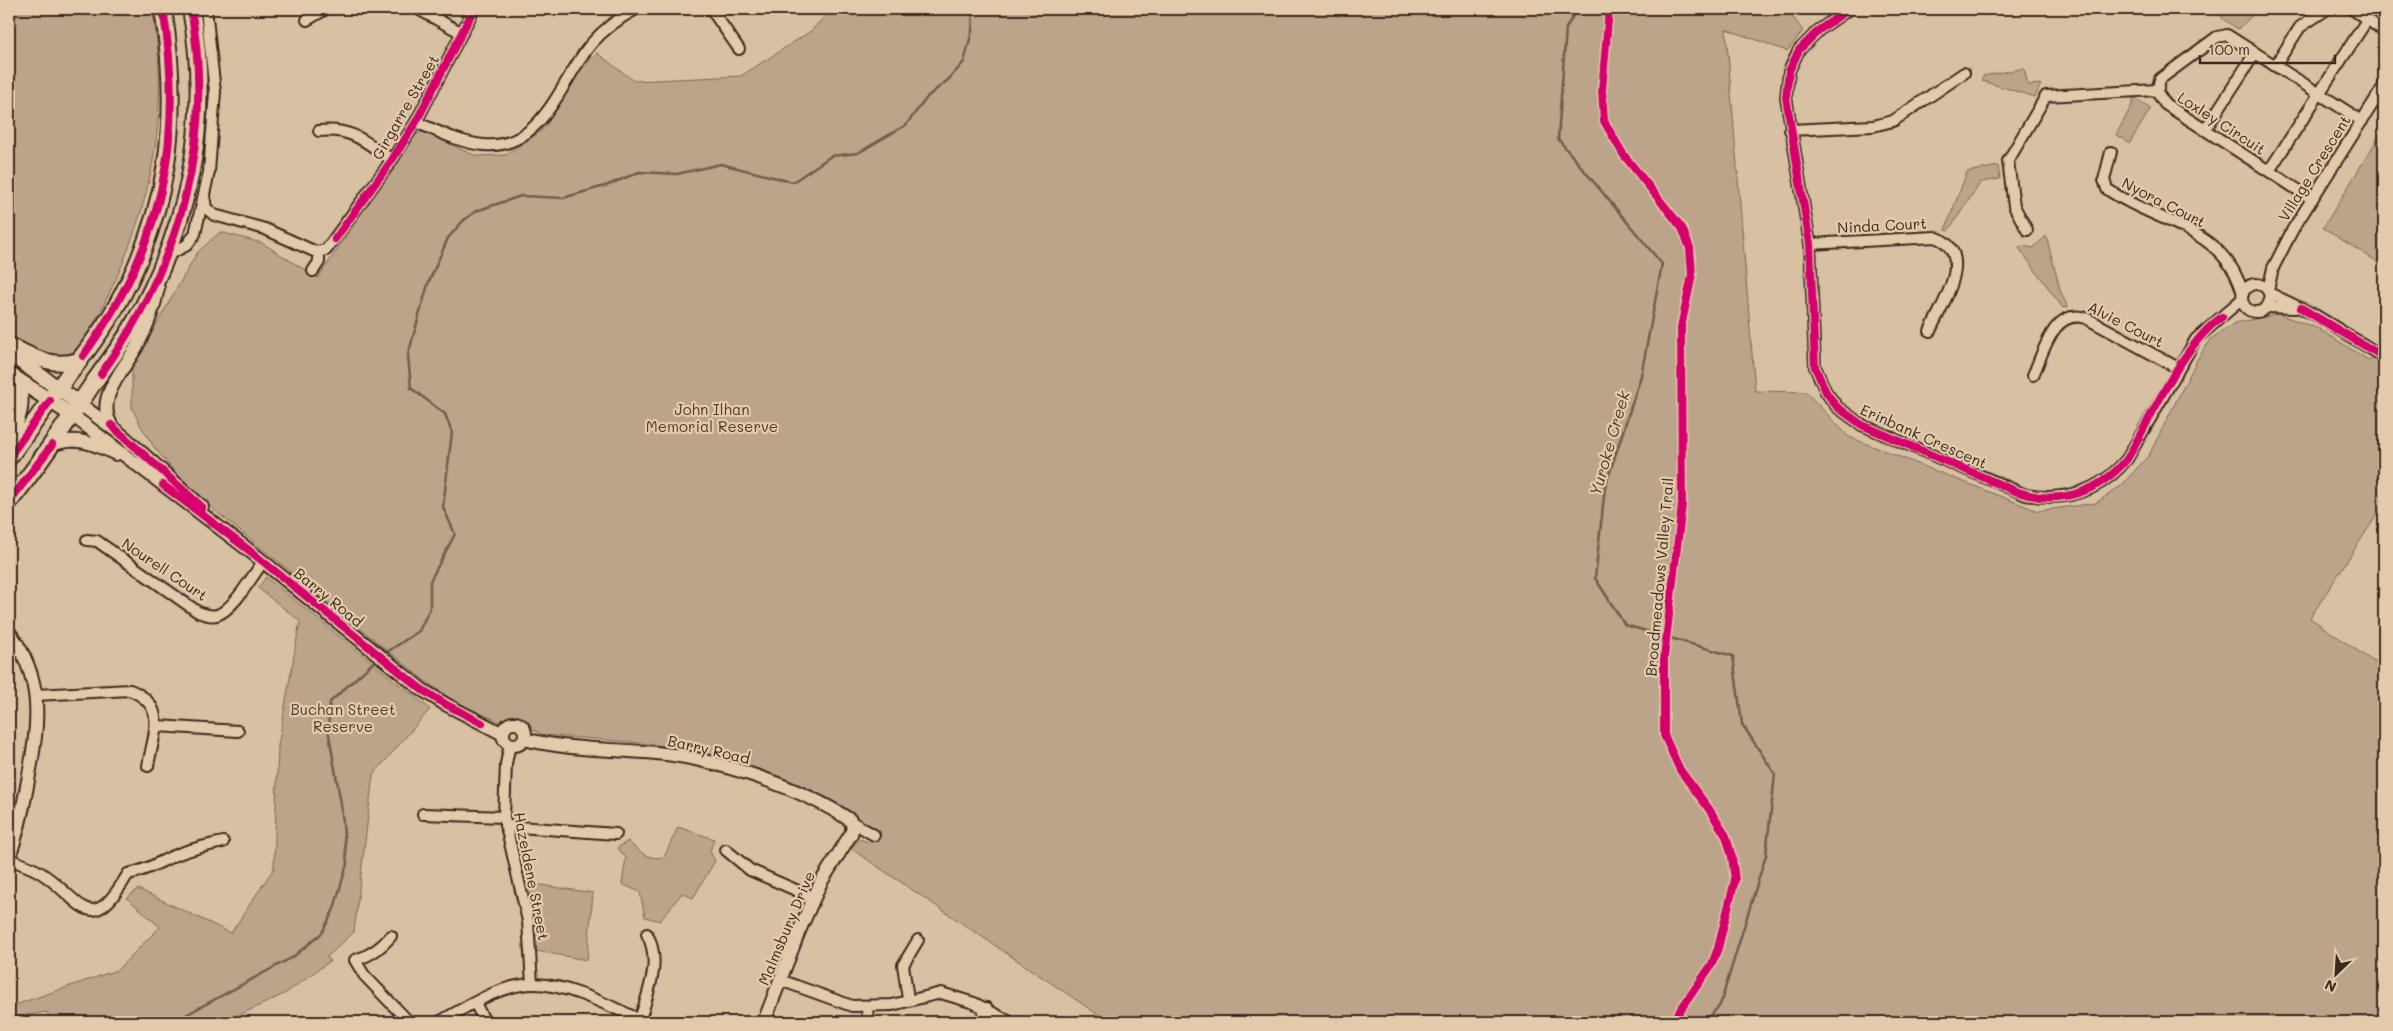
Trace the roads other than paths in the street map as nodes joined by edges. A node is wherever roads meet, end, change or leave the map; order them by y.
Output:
1 (163, 9) edge
2 (191, 9) edge
3 (206, 9) edge
4 (326, 9) edge
5 (418, 9) edge
6 (474, 9) edge
7 (636, 9) edge
8 (711, 9) edge
9 (1849, 9) edge
10 (2327, 9) edge
11 (2352, 9) edge
12 (307, 20) dead end
13 (2367, 20) junction
14 (2384, 31) edge
15 (462, 33) junction
16 (739, 49) dead end
17 (2255, 53) junction
18 (2275, 66) junction
19 (1964, 73) dead end
20 (2384, 86) edge
21 (2157, 90) junction
22 (2319, 94) junction
23 (2362, 121) junction
24 (416, 122) junction
25 (1790, 130) junction
26 (2205, 130) junction
27 (318, 131) dead end
28 (2111, 152) dead end
29 (392, 160) junction
30 (2269, 172) junction
31 (204, 195) junction
32 (2312, 199) junction
33 (228, 220) junction
34 (197, 228) junction
35 (2027, 230) dead end
36 (1810, 244) junction
37 (320, 253) junction
38 (164, 261) junction
39 (2273, 268) junction
40 (2234, 270) junction
41 (313, 271) dead end
42 (2254, 284) junction
43 (2268, 292) junction
44 (2243, 296) junction
45 (2267, 307) junction
46 (2301, 308) junction
47 (2250, 310) junction
48 (2222, 317) junction
49 (1930, 331) dead end
50 (9, 344) edge
51 (9, 353) edge
52 (2384, 357) edge
53 (79, 360) junction
54 (2178, 368) junction
55 (2033, 375) dead end
56 (12, 377) edge
57 (54, 395) junction
58 (76, 410) junction
59 (110, 425) junction
60 (9, 442) edge
61 (52, 445) junction
62 (9, 457) edge
63 (141, 466) junction
64 (9, 502) edge
65 (87, 540) dead end
66 (250, 551) junction
67 (263, 562) junction
68 (9, 632) edge
69 (36, 696) junction
70 (157, 726) junction
71 (238, 731) dead end
72 (503, 734) junction
73 (524, 739) junction
74 (510, 744) junction
75 (148, 766) dead end
76 (423, 814) dead end
77 (505, 822) junction
78 (852, 822) junction
79 (616, 834) dead end
80 (874, 835) dead end
81 (223, 842) dead end
82 (726, 850) dead end
83 (9, 858) edge
84 (814, 898) junction
85 (647, 934) dead end
86 (390, 936) dead end
87 (917, 939) dead end
88 (780, 980) junction
89 (532, 984) junction
90 (908, 999) junction
91 (475, 1003) junction
92 (867, 1007) junction
93 (987, 1008) junction
94 (642, 1021) edge
95 (409, 1022) edge
96 (439, 1022) edge
97 (485, 1022) edge
98 (764, 1022) edge
99 (868, 1022) edge
100 (980, 1022) edge
101 (1010, 1022) edge

1 - 53 main road
2 - 38 main road
3 - 31 street
4 - 12 street
5 - 15 street
6 - 15 street, Girgarre Street
7 - 24 street
8 - 16 street
9 - 25 street, Erinbank Crescent
10 - 18 street
11 - 13 street
13 - 14 street
13 - 22 street
15 - 24 street, Girgarre Street
17 - 18 street, Loxley Circuit
17 - 21 street, Loxley Circuit
17 - 26 street
18 - 22 street, Loxley Circuit
19 - 25 street
20 - 23 street, Village Crescent
21 - 26 street, Loxley Circuit
21 - 35 street
22 - 23 street, Loxley Circuit
22 - 30 street
23 - 32 street, Village Crescent
24 - 29 street, Girgarre Street
25 - 36 street, Erinbank Crescent
26 - 30 street, Loxley Circuit
27 - 29 street
28 - 40 street, Nyora Court
29 - 37 street, Girgarre Street
30 - 32 street, Loxley Circuit
31 - 33 street
31 - 34 street
32 - 39 street, Village Crescent
33 - 34 street
33 - 37 street
34 - 38 street
36 - 49 street, Ninda Court
36 - 54 street, Erinbank Crescent
37 - 41 street
38 - 58 main road
38 - 59 street
39 - 42 street, Village Crescent
39 - 43 street, Village Crescent
40 - 42 street, Nyora Court
40 - 44 street, Nyora Court
42 - 43 street
42 - 44 street
43 - 45 street
43 - 46 street
44 - 47 street
44 - 48 street, Erinbank Crescent
45 - 46 street
45 - 47 street
46 - 52 street
47 - 48 street, Erinbank Crescent
48 - 54 street, Erinbank Crescent
50 - 53 main road
51 - 57 main road, Barry Road
53 - 57 main road
54 - 55 street, Alvie Court
56 - 57 main road, Barry Road
56 - 60 main road
57 - 58 main road, Barry Road
57 - 62 main road
58 - 59 street, Barry Road
58 - 61 main road
58 - 63 street, Barry Road
59 - 66 street, Barry Road
61 - 63 street
61 - 64 main road
63 - 66 street, Barry Road
65 - 67 street, Nourell Court
66 - 67 street, Barry Road
67 - 72 street, Barry Road
68 - 69 street
69 - 70 street
69 - 83 street
70 - 71 street
70 - 75 street
72 - 73 street
72 - 74 street
73 - 74 street
73 - 78 street, Barry Road
74 - 77 street, Hazeldene Street
76 - 77 street
77 - 79 street
77 - 89 street, Hazeldene Street
78 - 80 street, Barry Road
78 - 84 street, Malmsbury Drive
81 - 83 street
82 - 84 street
84 - 88 street, Malmsbury Drive
85 - 94 street
86 - 95 street
87 - 90 street
88 - 92 street
88 - 98 street, Malmsbury Drive
89 - 91 street
89 - 94 street
90 - 92 street
90 - 93 street
91 - 96 street
91 - 97 street
92 - 99 street
93 - 100 street
93 - 101 street

